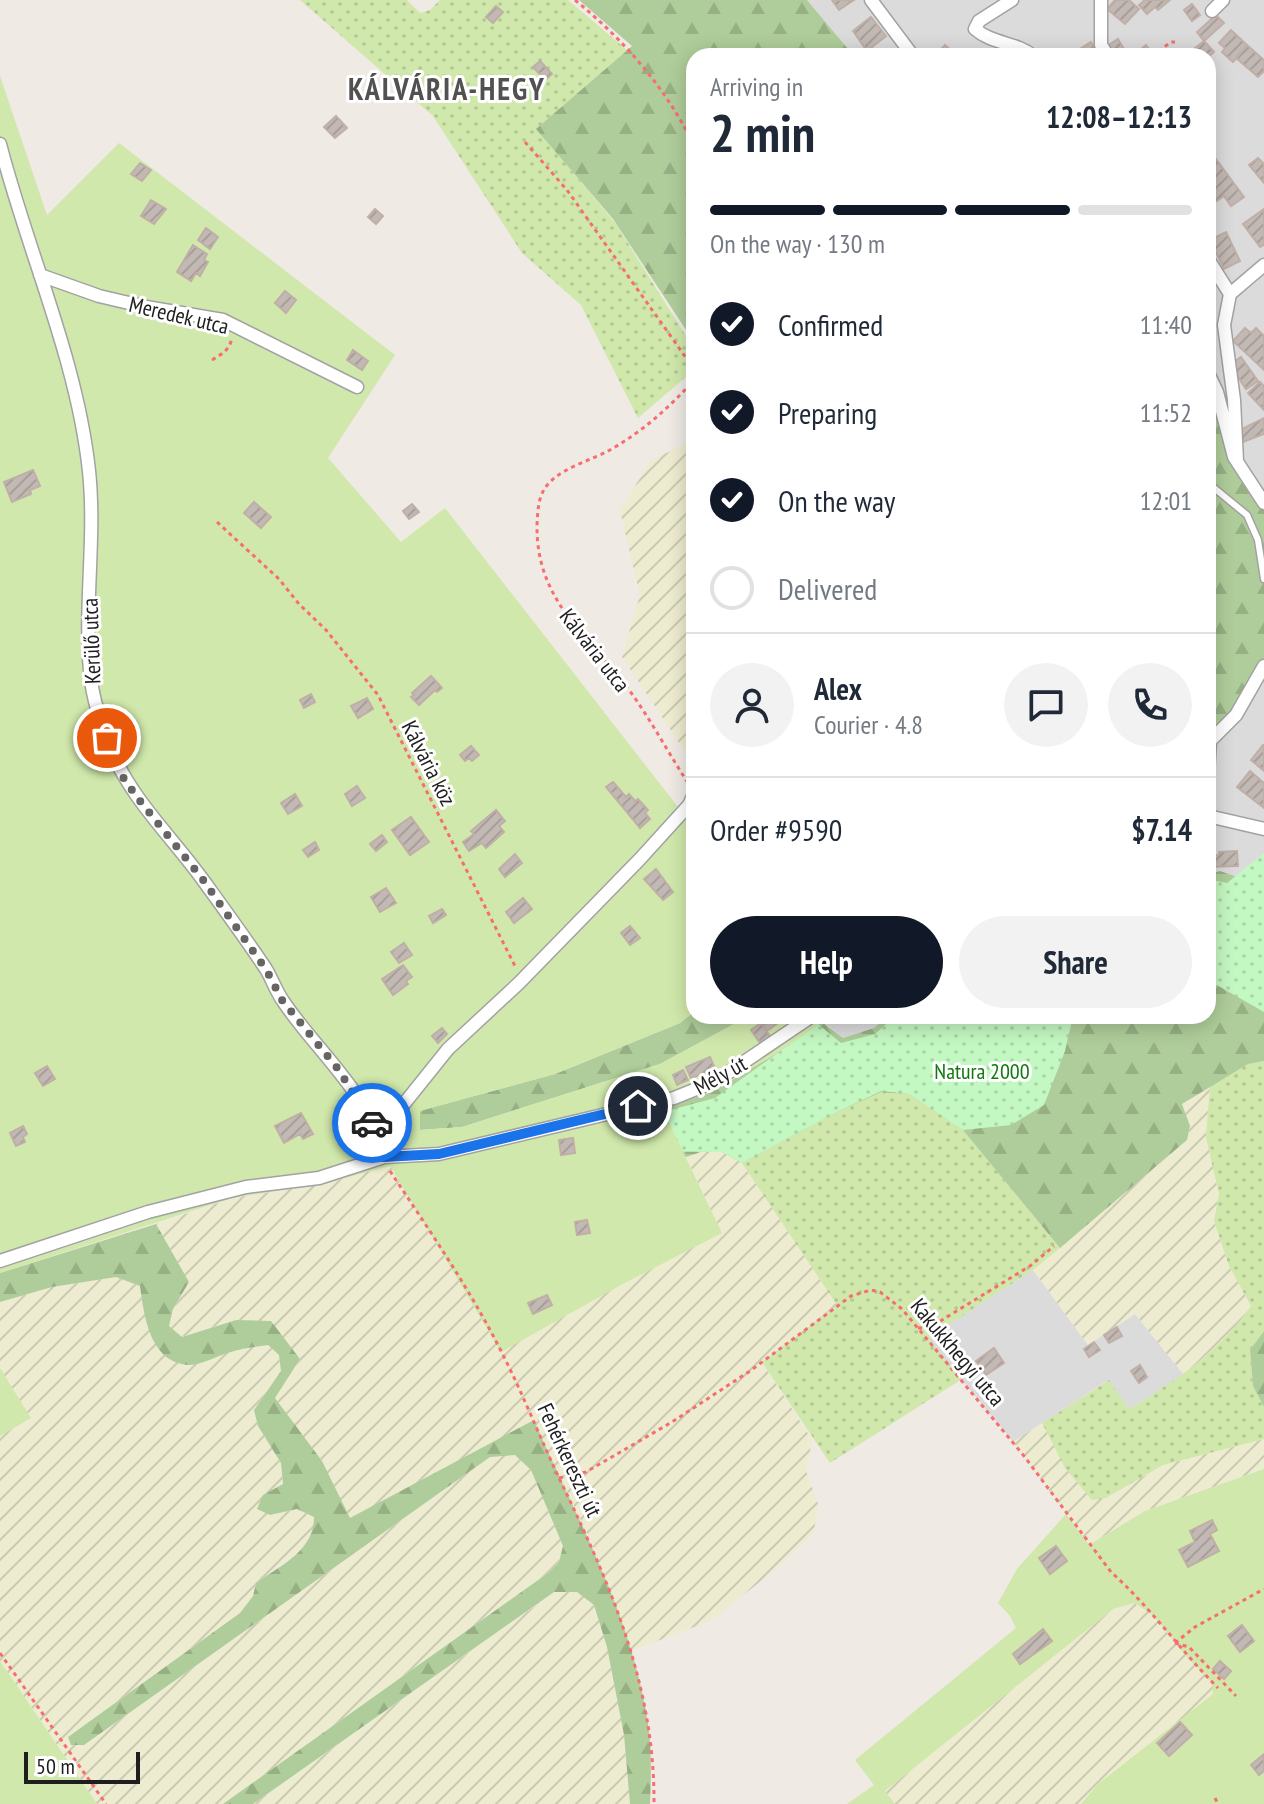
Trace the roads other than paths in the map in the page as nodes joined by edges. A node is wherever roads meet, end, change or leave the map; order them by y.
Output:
1 (871, 0) edge
2 (1012, 0) edge
3 (1101, 0) edge
4 (1223, 0) edge
5 (1212, 11) dead end
6 (907, 48) edge
7 (1017, 48) edge
8 (1103, 48) edge
9 (0, 144) edge
10 (1264, 265) edge
11 (1216, 272) edge
12 (40, 275) junction
13 (1230, 294) junction
14 (357, 387) dead end
15 (1216, 390) edge
16 (1237, 461) junction
17 (1216, 490) edge
18 (1264, 503) edge
19 (1264, 579) edge
20 (1264, 666) edge
21 (1216, 736) edge
22 (686, 808) edge
23 (1216, 818) edge
24 (1264, 829) edge
25 (800, 1024) edge
26 (379, 1135) junction
27 (384, 1157) junction
28 (0, 1261) edge

1 - 6 street
2 - 7 street
3 - 8 street
4 - 5 street
9 - 12 street, Kerülő utca
10 - 13 street
11 - 13 street
12 - 14 street, Meredek utca
12 - 26 street, Kerülő utca
13 - 16 street
15 - 16 street
16 - 18 street
17 - 19 lane
20 - 21 street
22 - 26 street
23 - 24 street
25 - 27 street, Mély út
26 - 27 street, Kerülő utca
27 - 28 street, Mély út

